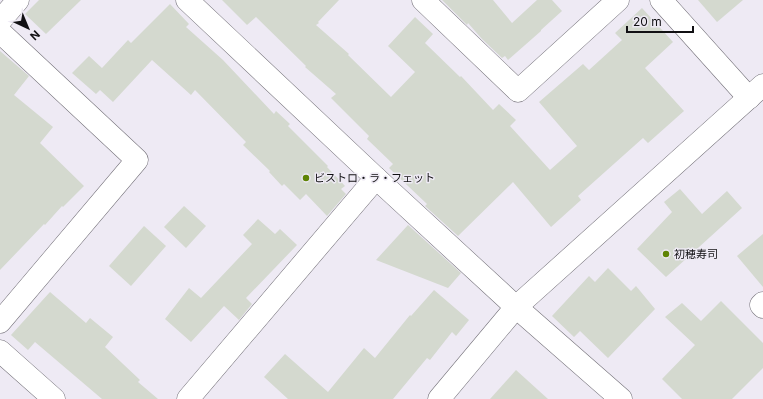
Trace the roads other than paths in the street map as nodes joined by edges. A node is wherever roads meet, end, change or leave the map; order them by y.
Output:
1 (18, 0) edge
2 (187, 0) edge
3 (423, 0) edge
4 (618, 0) edge
5 (661, 0) edge
6 (0, 22) edge
7 (0, 32) edge
8 (756, 92) edge
9 (376, 178) junction
10 (763, 304) edge
11 (516, 307) junction
12 (763, 307) edge
13 (0, 322) edge
14 (0, 351) edge
15 (54, 399) edge
16 (188, 399) edge
17 (439, 399) edge
18 (621, 399) edge

1 - 6 street
2 - 9 street
3 - 4 street
5 - 8 street
7 - 13 street
8 - 11 street
9 - 11 street
9 - 16 street
10 - 12 street
11 - 17 street
11 - 18 street
14 - 15 street

